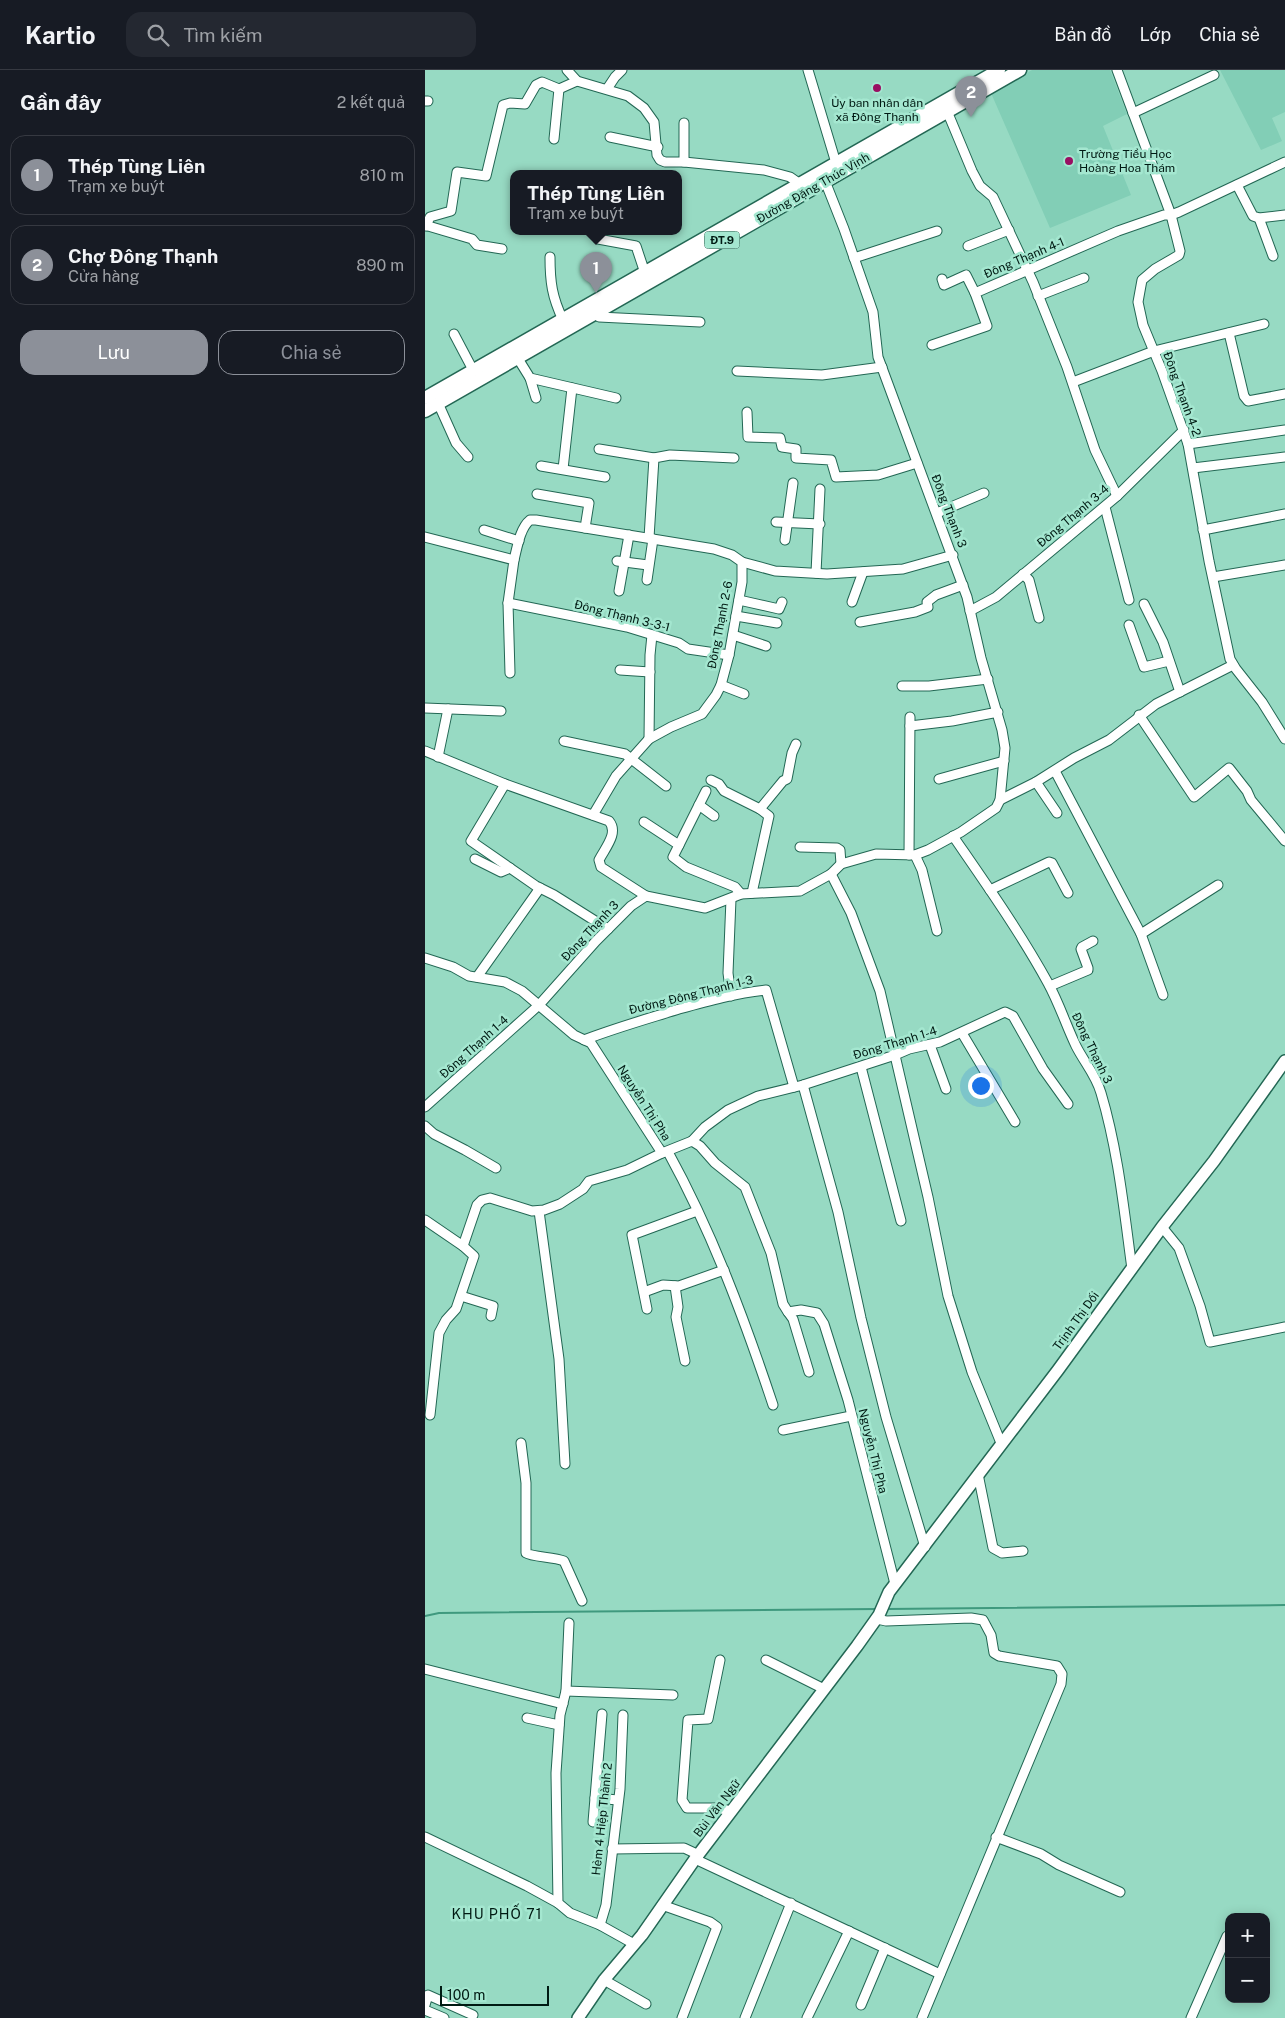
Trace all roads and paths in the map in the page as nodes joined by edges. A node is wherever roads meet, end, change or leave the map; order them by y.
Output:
1 (622, 70) edge
2 (808, 70) edge
3 (999, 70) edge
4 (1020, 70) edge
5 (1117, 70) edge
6 (573, 74) edge
7 (1214, 75) dead end
8 (559, 89) junction
9 (607, 90) junction
10 (947, 111) junction
11 (1133, 113) junction
12 (684, 123) dead end
13 (610, 137) dead end
14 (554, 139) dead end
15 (657, 147) junction
16 (684, 162) junction
17 (1285, 162) edge
18 (836, 163) junction
19 (822, 177) junction
20 (800, 184) junction
21 (1237, 185) junction
22 (1285, 215) edge
23 (1171, 216) junction
24 (1259, 218) junction
25 (426, 225) edge
26 (1009, 230) junction
27 (937, 231) dead end
28 (597, 235) edge
29 (967, 246) dead end
30 (502, 249) dead end
31 (1273, 256) dead end
32 (550, 257) dead end
33 (854, 258) junction
34 (1027, 269) junction
35 (645, 273) junction
36 (1083, 278) dead end
37 (942, 279) dead end
38 (975, 293) junction
39 (1038, 296) junction
40 (596, 313) junction
41 (563, 320) junction
42 (700, 322) dead end
43 (1264, 324) dead end
44 (1229, 333) junction
45 (454, 334) dead end
46 (932, 345) dead end
47 (1154, 352) junction
48 (517, 357) junction
49 (882, 367) junction
50 (473, 370) junction
51 (737, 371) dead end
52 (530, 378) junction
53 (1073, 382) junction
54 (572, 388) junction
55 (1285, 394) edge
56 (425, 398) edge
57 (536, 398) dead end
58 (616, 398) dead end
59 (438, 403) junction
60 (425, 411) edge
61 (747, 412) dead end
62 (1184, 430) junction
63 (1285, 430) edge
64 (1188, 444) junction
65 (599, 448) dead end
66 (468, 457) dead end
67 (1285, 457) edge
68 (654, 458) junction
69 (733, 458) dead end
70 (917, 463) junction
71 (541, 466) dead end
72 (1193, 468) junction
73 (563, 470) junction
74 (605, 478) dead end
75 (793, 482) dead end
76 (820, 489) dead end
77 (984, 493) dead end
78 (537, 494) dead end
79 (1117, 496) junction
80 (1105, 507) junction
81 (937, 514) junction
82 (1285, 514) edge
83 (776, 522) dead end
84 (789, 522) junction
85 (820, 524) junction
86 (585, 528) junction
87 (485, 530) dead end
88 (1203, 530) junction
89 (629, 535) junction
90 (425, 537) edge
91 (651, 539) junction
92 (785, 540) dead end
93 (519, 541) junction
94 (953, 555) junction
95 (515, 560) junction
96 (621, 561) junction
97 (742, 562) junction
98 (648, 565) junction
99 (1285, 565) edge
100 (863, 572) junction
101 (816, 573) junction
102 (1023, 574) junction
103 (1213, 577) junction
104 (647, 580) dead end
105 (963, 585) junction
106 (619, 591) dead end
107 (739, 600) junction
108 (1129, 600) dead end
109 (782, 602) dead end
110 (852, 602) dead end
111 (508, 604) junction
112 (1145, 604) dead end
113 (970, 611) junction
114 (736, 616) junction
115 (1039, 618) dead end
116 (860, 622) dead end
117 (777, 623) dead end
118 (1129, 625) dead end
119 (652, 634) junction
120 (733, 635) junction
121 (766, 646) dead end
122 (729, 654) junction
123 (1169, 661) junction
124 (1233, 665) junction
125 (620, 670) dead end
126 (650, 672) junction
127 (510, 673) dead end
128 (988, 679) junction
129 (721, 685) junction
130 (902, 686) dead end
131 (1180, 692) junction
132 (744, 694) dead end
133 (425, 708) edge
134 (448, 710) junction
135 (501, 710) dead end
136 (998, 712) junction
137 (1139, 716) junction
138 (649, 739) junction
139 (1285, 739) edge
140 (564, 741) dead end
141 (796, 744) dead end
142 (425, 751) edge
143 (438, 757) junction
144 (632, 758) junction
145 (1004, 762) junction
146 (1055, 772) junction
147 (939, 779) dead end
148 (711, 780) dead end
149 (1036, 782) junction
150 (505, 784) junction
151 (666, 786) dead end
152 (706, 791) dead end
153 (1000, 800) junction
154 (699, 806) junction
155 (760, 809) junction
156 (1057, 813) dead end
157 (593, 815) junction
158 (714, 816) dead end
159 (643, 822) dead end
160 (953, 836) junction
161 (1285, 841) edge
162 (679, 845) junction
163 (800, 847) dead end
164 (912, 855) junction
165 (475, 858) dead end
166 (841, 864) junction
167 (510, 868) junction
168 (831, 874) junction
169 (1218, 885) dead end
170 (540, 888) junction
171 (990, 890) junction
172 (1068, 893) dead end
173 (741, 894) junction
174 (752, 894) junction
175 (646, 896) junction
176 (731, 899) junction
177 (607, 929) junction
178 (937, 931) dead end
179 (1141, 934) junction
180 (1093, 941) dead end
181 (425, 958) edge
182 (477, 977) junction
183 (1050, 986) junction
184 (1163, 995) dead end
185 (731, 996) junction
186 (539, 1005) junction
187 (962, 1033) junction
188 (584, 1040) junction
189 (930, 1045) junction
190 (895, 1056) junction
191 (1285, 1061) edge
192 (861, 1067) junction
193 (799, 1086) junction
194 (946, 1089) dead end
195 (1068, 1104) dead end
196 (425, 1107) edge
197 (1015, 1122) dead end
198 (425, 1126) edge
199 (692, 1141) junction
200 (665, 1153) junction
201 (496, 1168) dead end
202 (539, 1210) junction
203 (697, 1211) junction
204 (425, 1220) edge
205 (901, 1221) dead end
206 (1162, 1227) junction
207 (463, 1246) junction
208 (1132, 1269) junction
209 (724, 1270) junction
210 (675, 1286) junction
211 (644, 1292) junction
212 (461, 1296) junction
213 (647, 1309) dead end
214 (788, 1312) junction
215 (491, 1316) dead end
216 (1285, 1328) edge
217 (685, 1361) dead end
218 (809, 1372) dead end
219 (773, 1405) dead end
220 (430, 1415) dead end
221 (851, 1416) junction
222 (783, 1430) dead end
223 (521, 1443) dead end
224 (1001, 1443) junction
225 (565, 1464) dead end
226 (978, 1474) junction
227 (925, 1547) junction
228 (1023, 1551) dead end
229 (895, 1584) junction
230 (582, 1601) dead end
231 (878, 1617) junction
232 (569, 1623) dead end
233 (720, 1660) dead end
234 (766, 1660) dead end
235 (425, 1669) edge
236 (566, 1690) junction
237 (824, 1690) junction
238 (673, 1695) dead end
239 (563, 1704) junction
240 (602, 1714) dead end
241 (623, 1715) dead end
242 (527, 1718) dead end
243 (559, 1725) junction
244 (595, 1798) junction
245 (618, 1800) junction
246 (731, 1811) junction
247 (593, 1822) dead end
248 (425, 1837) edge
249 (996, 1838) junction
250 (612, 1849) junction
251 (697, 1857) junction
252 (1120, 1892) dead end
253 (558, 1903) junction
254 (791, 1904) junction
255 (662, 1905) junction
256 (600, 1925) junction
257 (849, 1931) junction
258 (1225, 1941) edge
259 (634, 1944) junction
260 (885, 1948) junction
261 (940, 1974) junction
262 (604, 1980) junction
263 (427, 1994) edge
264 (646, 2004) dead end
265 (861, 2004) dead end
266 (425, 2005) edge
267 (425, 2010) edge
268 (473, 2015) dead end
269 (444, 2018) edge
270 (577, 2018) edge
271 (682, 2018) edge
272 (745, 2018) edge
273 (807, 2018) edge
274 (922, 2018) edge
275 (1191, 2018) edge

1 - 9 street
2 - 18 street
3 - 18 main road, Đường Đặng Thúc Vịnh / ĐT.9
4 - 10 main road, Đường Đặng Thúc Vịnh / ĐT.9
5 - 11 street, Đông Thạnh 4-2
6 - 8 street
6 - 9 street
7 - 11 street
8 - 14 street
8 - 25 street
9 - 15 street
10 - 19 main road, Đường Đặng Thúc Vịnh / ĐT.9
10 - 26 street
11 - 23 street, Đông Thạnh 4-2
12 - 16 street
13 - 15 street
15 - 16 street
16 - 20 street
17 - 21 street, Đông Thạnh 4-1
18 - 19 main road, Đường Đặng Thúc Vịnh / ĐT.9
19 - 20 main road, Đường Đặng Thúc Vịnh / ĐT.9
19 - 33 street, Đông Thạnh 3
19 - 40 main road, Đường Đặng Thúc Vịnh / ĐT.9
20 - 35 main road, Đường Đặng Thúc Vịnh / ĐT.9
21 - 23 street, Đông Thạnh 4-1
21 - 24 street
22 - 24 street
23 - 34 street, Đông Thạnh 4-1
23 - 47 street, Đông Thạnh 4-2
24 - 31 street
25 - 30 street
26 - 29 street
26 - 34 street
27 - 33 street
28 - 35 street
32 - 41 street
33 - 49 street, Đông Thạnh 3
34 - 38 street, Đông Thạnh 4-1
34 - 39 street
35 - 41 main road, Đường Đặng Thúc Vịnh / ĐT.9
36 - 39 street
37 - 38 street
38 - 46 street, Đông Thạnh 4-1
39 - 53 street
40 - 42 street
40 - 48 main road, Đường Đặng Thúc Vịnh / ĐT.9
41 - 50 main road, Đường Đặng Thúc Vịnh / ĐT.9
43 - 44 street
44 - 47 street
44 - 55 street
45 - 50 street
47 - 53 street
47 - 62 street, Đông Thạnh 4-2
48 - 52 street
48 - 59 main road, Đường Đặng Thúc Vịnh / ĐT.9
49 - 51 street
49 - 70 street, Đông Thạnh 3
50 - 56 main road, Đường Đặng Thúc Vịnh / ĐT.9
52 - 54 street
52 - 57 street
53 - 79 street
54 - 58 street
54 - 73 street
59 - 60 main road, Đường Đặng Thúc Vịnh / ĐT.9
59 - 66 street
61 - 70 street
62 - 64 street, Đông Thạnh 4-2
62 - 79 street, Đông Thạnh 3-4
63 - 64 street
64 - 72 street, Đông Thạnh 4-2
65 - 68 street
67 - 72 street
68 - 69 street
68 - 91 street
70 - 81 street, Đông Thạnh 3
71 - 73 street
72 - 88 street, Đông Thạnh 4-2
73 - 74 street
75 - 84 street
76 - 85 street
77 - 81 street
78 - 86 street
79 - 80 street, Đông Thạnh 3-4
80 - 102 street, Đông Thạnh 3-4
80 - 108 street
81 - 94 street, Đông Thạnh 3
82 - 88 street
83 - 84 street
84 - 85 street
84 - 92 street
85 - 101 street
86 - 89 street
86 - 93 street
87 - 93 street
88 - 103 street, Đông Thạnh 4-2
89 - 91 street
89 - 96 street
90 - 95 street
91 - 97 street
91 - 98 street
93 - 95 street
94 - 100 street
94 - 105 street, Đông Thạnh 3
95 - 111 street
96 - 98 street
96 - 106 street
97 - 101 street
97 - 107 street, Đông Thạnh 2-6
98 - 104 street
99 - 103 street
100 - 101 street
100 - 110 street
102 - 113 street, Đông Thạnh 3-4
102 - 115 street
103 - 124 street, Đông Thạnh 4-2
105 - 113 street, Đông Thạnh 3
105 - 116 street
107 - 109 street
107 - 114 street, Đông Thạnh 2-6
111 - 119 street, Đông Thạnh 3-3-1
111 - 127 street
112 - 123 street
113 - 128 street, Đông Thạnh 3
114 - 117 street
114 - 120 street, Đông Thạnh 2-6
118 - 123 street
119 - 122 street, Đông Thạnh 3-3-1
119 - 126 street
120 - 121 street
120 - 122 street, Đông Thạnh 2-6
122 - 129 street, Đông Thạnh 2-6
123 - 131 street
124 - 131 street
124 - 139 street, Đông Thạnh 4-2
125 - 126 street
126 - 138 street
128 - 130 street
128 - 136 street, Đông Thạnh 3
129 - 132 street
129 - 138 street, Đông Thạnh 2-6
131 - 137 street
133 - 134 street
134 - 135 street
134 - 143 street
136 - 145 street, Đông Thạnh 3
136 - 164 street
137 - 146 street
137 - 161 street
138 - 144 street, Đông Thạnh 2-6
140 - 144 street
141 - 155 street
142 - 143 street
143 - 150 street
144 - 151 street
144 - 157 street, Đông Thạnh 2-6
145 - 147 street
145 - 153 street, Đông Thạnh 3
146 - 149 street
146 - 179 street
148 - 155 street
149 - 153 street
149 - 156 street
150 - 157 street
150 - 167 street
152 - 154 street
153 - 160 street
154 - 158 street
154 - 162 street
155 - 174 street
157 - 175 street
159 - 162 street
160 - 164 street
160 - 171 street, Đông Thạnh 3
162 - 173 street
163 - 166 street
164 - 166 street
164 - 178 street
165 - 167 street
166 - 168 street
167 - 170 street
168 - 174 street
168 - 190 street
169 - 179 street
170 - 177 street
170 - 182 street
171 - 172 street
171 - 183 street, Đông Thạnh 3
173 - 174 street
173 - 176 street
175 - 176 street
175 - 177 street, Đông Thạnh 3
176 - 185 street
177 - 186 street, Đông Thạnh 3
179 - 184 street
180 - 183 street
181 - 182 street, Nguyễn Thị Pha
182 - 186 street, Nguyễn Thị Pha
183 - 208 street, Đông Thạnh 3
185 - 188 street, Đường Đông Thạnh 1-3
185 - 193 street, Đường Đông Thạnh 1-3
186 - 188 street, Nguyễn Thị Pha
186 - 196 street, Đông Thạnh 1-4
187 - 189 street, Đông Thạnh 1-4
187 - 195 street, Đông Thạnh 1-4
187 - 197 street
188 - 200 street, Nguyễn Thị Pha
189 - 190 street, Đông Thạnh 1-4
189 - 194 street
190 - 192 street, Đông Thạnh 1-4
190 - 224 street
191 - 206 main road, Trịnh Thị Dối
192 - 193 street, Đông Thạnh 1-4
192 - 205 street
193 - 199 street, Đông Thạnh 1-4
193 - 227 street
198 - 201 street
199 - 200 street, Nguyễn Thị Pha
199 - 214 street
200 - 202 street
200 - 203 street
202 - 207 street
202 - 225 street
203 - 209 street
203 - 211 street
204 - 207 street
206 - 208 main road, Trịnh Thị Dối
206 - 216 street
207 - 212 street
208 - 224 main road, Trịnh Thị Dối
209 - 210 street
209 - 219 street
210 - 211 street
210 - 217 street
211 - 213 street
212 - 215 street
212 - 220 street
214 - 218 street
214 - 221 street, Nguyễn Thị Pha
221 - 222 street
221 - 229 street, Nguyễn Thị Pha
223 - 230 street
224 - 226 main road, Trịnh Thị Dối
226 - 227 main road, Trịnh Thị Dối
226 - 228 street
227 - 229 main road, Trịnh Thị Dối
229 - 231 main road, Trịnh Thị Dối
231 - 237 main road, Bùi Văn Ngữ
231 - 249 street
232 - 236 street
233 - 246 street
234 - 237 street
235 - 239 street
236 - 238 street
236 - 239 street
237 - 246 main road, Bùi Văn Ngữ
239 - 243 street
240 - 244 street
241 - 245 street, Hẻm 4 Hiệp Thành 2
242 - 243 street
243 - 253 street
244 - 245 street
244 - 247 street
245 - 250 street, Hẻm 4 Hiệp Thành 2
246 - 251 main road, Bùi Văn Ngữ
248 - 253 street
249 - 252 street
249 - 261 street
250 - 251 street
250 - 256 street, Hẻm 4 Hiệp Thành 2
251 - 254 street
251 - 255 main road, Bùi Văn Ngữ
253 - 256 street
254 - 257 street
254 - 272 street
255 - 259 main road, Bùi Văn Ngữ
255 - 271 street
256 - 259 street
257 - 260 street
257 - 273 street
258 - 275 street
259 - 262 main road, Bùi Văn Ngữ
260 - 261 street
260 - 265 street
261 - 274 street
262 - 264 street
262 - 270 main road, Bùi Văn Ngữ
263 - 266 street
263 - 268 street
267 - 269 street

